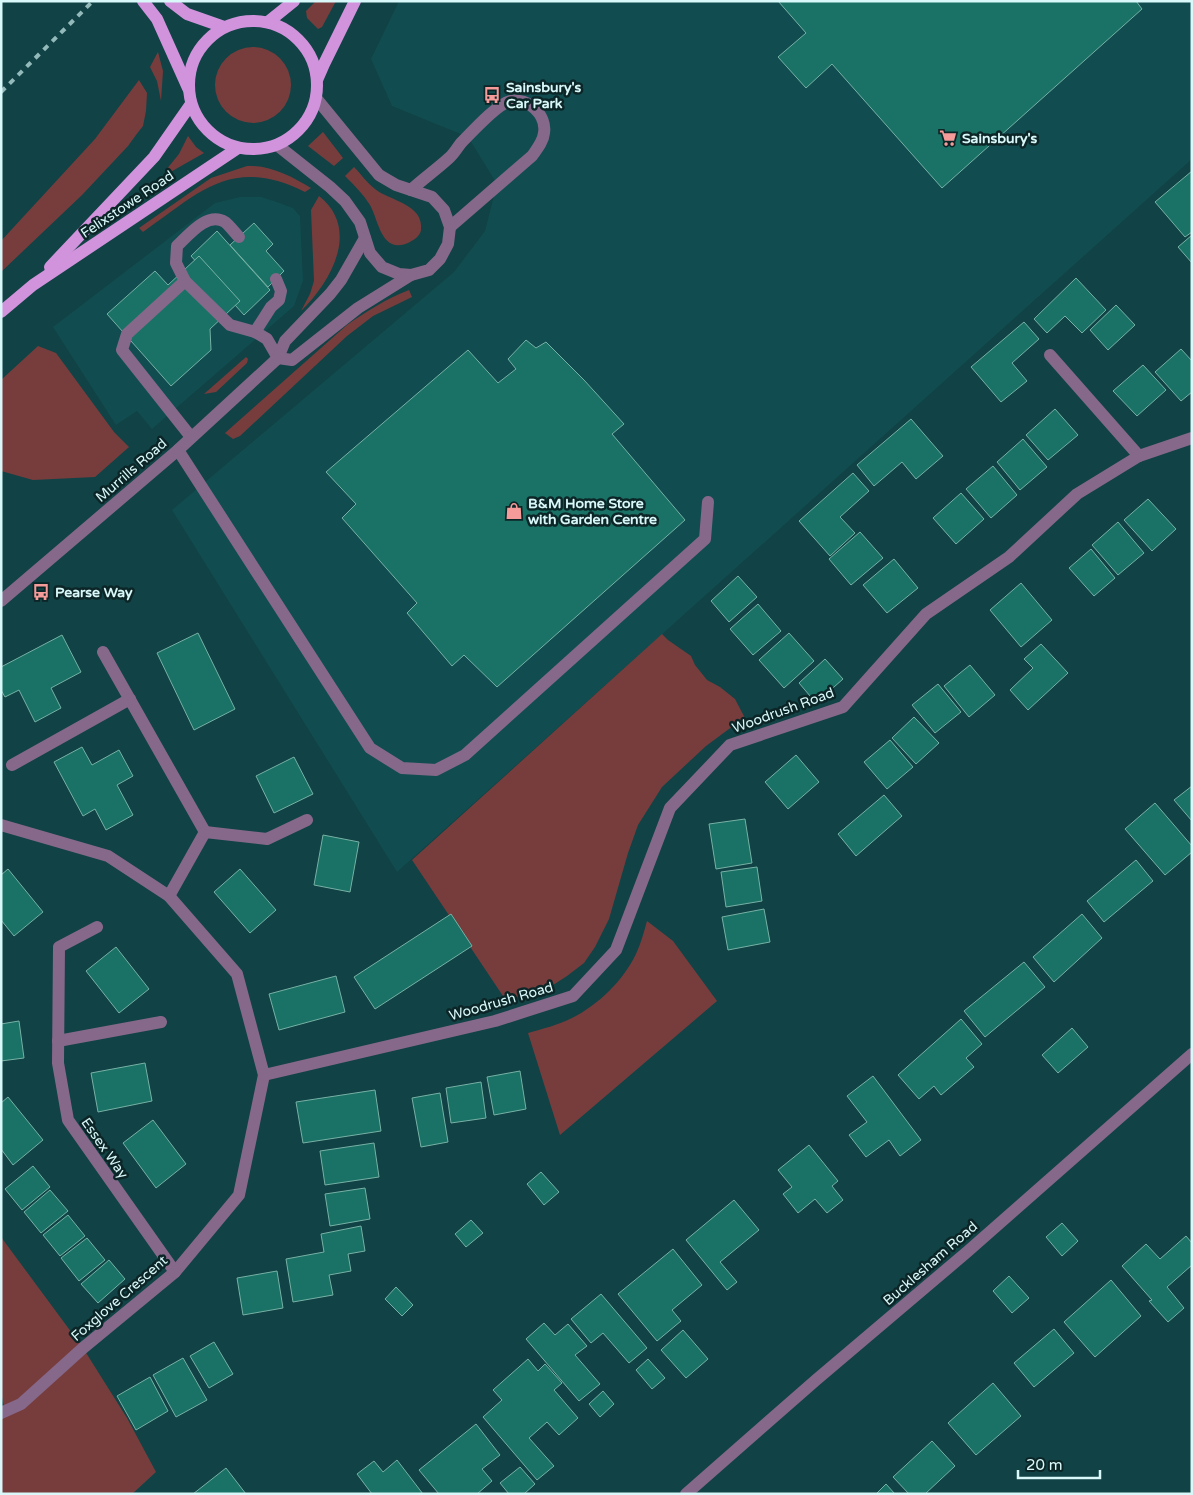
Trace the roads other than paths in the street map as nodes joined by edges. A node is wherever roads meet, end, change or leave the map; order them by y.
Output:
1 (144, 1) edge
2 (170, 1) edge
3 (294, 1) edge
4 (355, 1) edge
5 (268, 22) junction
6 (224, 27) junction
7 (317, 81) junction
8 (189, 90) junction
9 (316, 98) junction
10 (191, 104) junction
11 (277, 145) junction
12 (238, 148) junction
13 (410, 190) junction
14 (450, 227) junction
15 (239, 238) dead end
16 (365, 238) junction
17 (411, 275) junction
18 (276, 279) dead end
19 (185, 281) junction
20 (33, 285) junction
21 (1, 312) edge
22 (255, 332) junction
23 (1050, 355) dead end
24 (278, 358) junction
25 (191, 437) junction
26 (1192, 438) edge
27 (178, 450) junction
28 (1138, 456) junction
29 (708, 502) dead end
30 (1, 601) edge
31 (103, 652) dead end
32 (130, 700) junction
33 (12, 765) dead end
34 (307, 820) dead end
35 (1, 825) edge
36 (205, 832) junction
37 (169, 896) junction
38 (97, 927) dead end
39 (161, 1022) dead end
40 (58, 1041) junction
41 (1192, 1054) edge
42 (264, 1075) junction
43 (174, 1272) junction
44 (1, 1413) edge
45 (686, 1494) edge

1 - 8 main road
2 - 6 main road
3 - 5 main road
4 - 7 main road
5 - 6 main road
5 - 7 main road
6 - 8 main road
7 - 9 main road
8 - 10 main road
9 - 11 main road
9 - 13 street
10 - 12 main road
10 - 20 main road, Felixstowe Road
11 - 12 main road
11 - 16 street
12 - 20 main road, Felixstowe Road
13 - 14 street
13 - 14 street
14 - 17 street
15 - 19 street
16 - 17 street
16 - 24 street, Murrills Road
17 - 24 street
18 - 22 street
19 - 22 street
19 - 25 street
20 - 21 main road, Felixstowe Road
22 - 24 street
23 - 28 street
24 - 25 street, Murrills Road
25 - 27 street, Murrills Road
26 - 28 street, Woodrush Road
27 - 29 street
27 - 30 street, Murrills Road
28 - 42 street, Woodrush Road
31 - 32 street
32 - 33 street
32 - 36 street
34 - 36 street
35 - 37 street, Foxglove Crescent
36 - 37 street
37 - 42 street, Foxglove Crescent
38 - 40 street, Essex Way
39 - 40 street
40 - 43 street, Essex Way
41 - 45 street, Bucklesham Road
42 - 43 street, Foxglove Crescent
43 - 44 street, Foxglove Crescent

